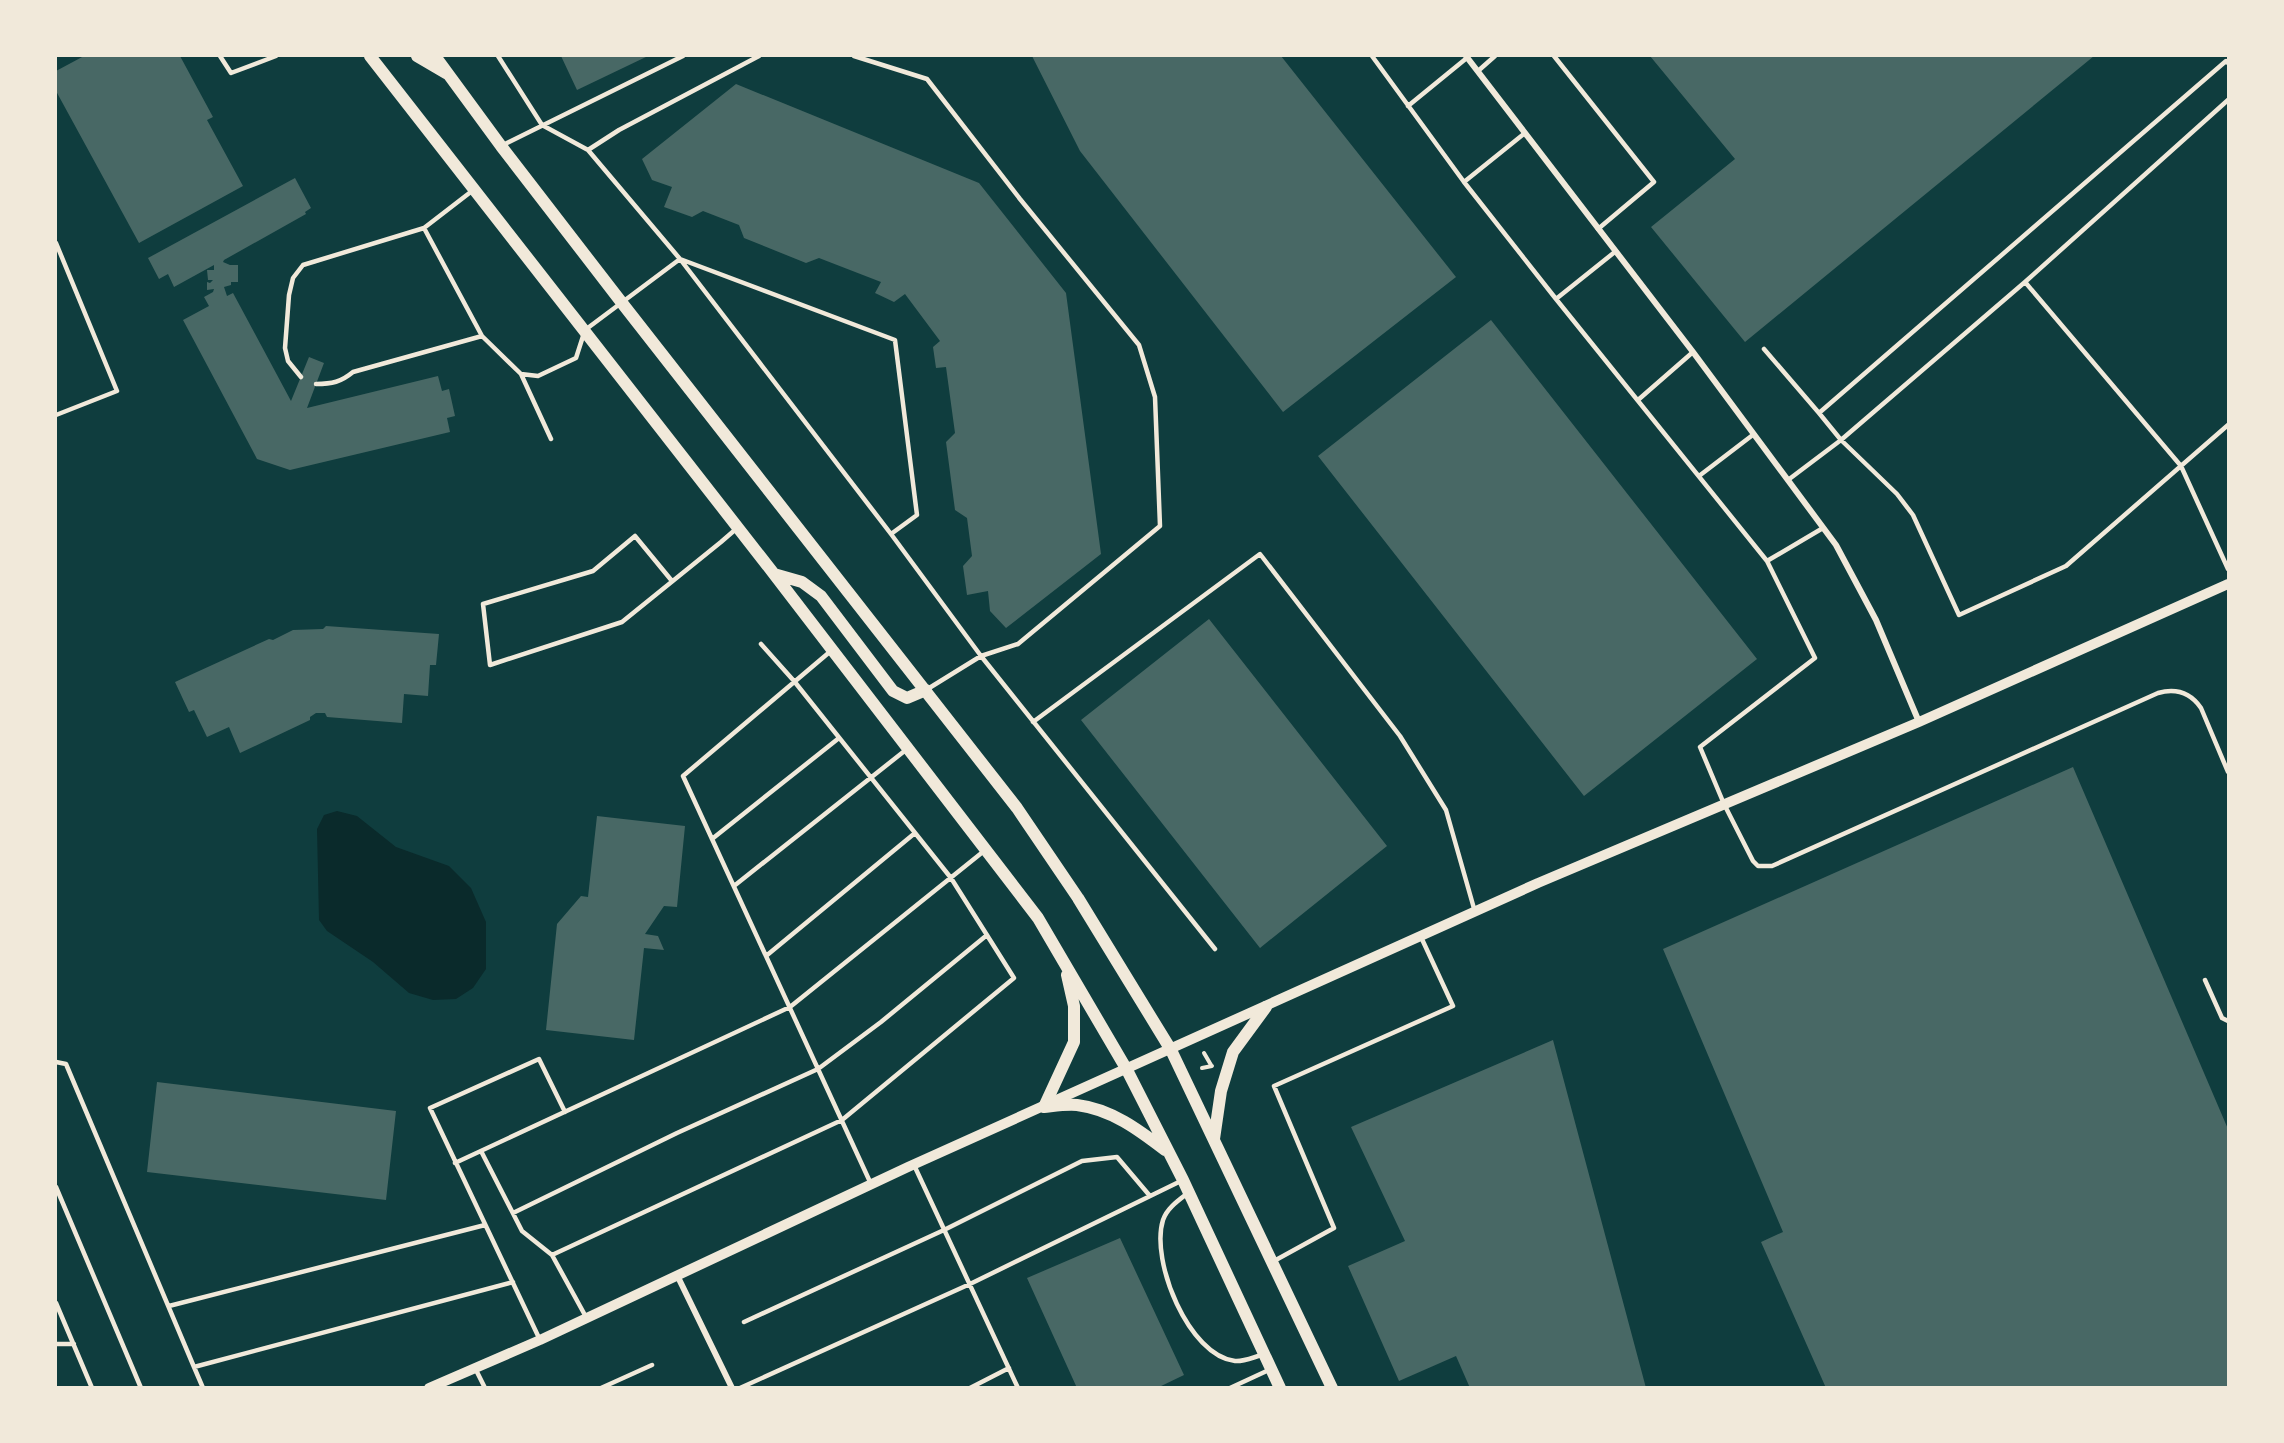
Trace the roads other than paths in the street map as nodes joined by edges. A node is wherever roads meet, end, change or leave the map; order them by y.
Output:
1 (220, 56) edge
2 (276, 56) edge
3 (370, 56) edge
4 (417, 56) edge
5 (435, 56) edge
6 (498, 56) edge
7 (683, 56) edge
8 (759, 56) edge
9 (854, 56) edge
10 (1372, 56) edge
11 (1467, 56) edge
12 (1495, 56) edge
13 (1554, 56) edge
14 (2221, 56) edge
15 (2228, 62) edge
16 (1478, 71) junction
17 (449, 75) junction
18 (2229, 100) edge
19 (1408, 106) junction
20 (542, 125) junction
21 (1525, 133) junction
22 (501, 146) junction
23 (588, 150) junction
24 (1464, 183) junction
25 (474, 189) junction
26 (424, 228) junction
27 (1598, 229) junction
28 (56, 243) edge
29 (1616, 251) junction
30 (680, 259) junction
31 (2025, 282) junction
32 (1557, 299) junction
33 (622, 303) junction
34 (585, 330) junction
35 (482, 336) junction
36 (1764, 349) dead end
37 (1693, 352) junction
38 (521, 374) junction
39 (301, 377) dead end
40 (316, 384) dead end
41 (1638, 400) junction
42 (1819, 413) junction
43 (56, 415) edge
44 (2229, 425) edge
45 (1754, 434) junction
46 (551, 439) dead end
47 (1841, 440) junction
48 (2181, 466) junction
49 (1699, 476) junction
50 (1788, 480) junction
51 (738, 527) junction
52 (1823, 528) junction
53 (891, 534) junction
54 (1767, 561) junction
55 (2229, 569) edge
56 (774, 574) junction
57 (672, 581) junction
58 (2229, 584) edge
59 (761, 644) dead end
60 (833, 649) junction
61 (981, 656) junction
62 (794, 681) junction
63 (926, 690) junction
64 (1033, 722) junction
65 (1919, 722) junction
66 (839, 738) junction
67 (909, 748) junction
68 (2229, 772) edge
69 (871, 778) junction
70 (1725, 804) junction
71 (915, 833) junction
72 (712, 839) junction
73 (987, 849) junction
74 (951, 878) junction
75 (734, 886) junction
76 (1474, 912) junction
77 (987, 934) junction
78 (1420, 936) junction
79 (1215, 949) dead end
80 (766, 956) junction
81 (1065, 965) junction
82 (2205, 980) dead end
83 (790, 1007) junction
84 (1266, 1007) junction
85 (2229, 1021) edge
86 (1171, 1050) junction
87 (56, 1062) edge
88 (818, 1069) junction
89 (1127, 1070) junction
90 (1044, 1107) junction
91 (566, 1112) junction
92 (842, 1120) junction
93 (1214, 1140) junction
94 (481, 1151) junction
95 (1170, 1153) junction
96 (455, 1162) junction
97 (914, 1165) junction
98 (1183, 1180) junction
99 (872, 1184) junction
100 (56, 1187) edge
101 (1189, 1193) junction
102 (1150, 1196) junction
103 (513, 1213) junction
104 (485, 1225) junction
105 (944, 1230) junction
106 (552, 1255) junction
107 (1272, 1263) junction
108 (677, 1274) junction
109 (513, 1282) junction
110 (970, 1284) junction
111 (56, 1303) edge
112 (169, 1306) junction
113 (586, 1317) junction
114 (744, 1322) dead end
115 (540, 1340) junction
116 (56, 1344) edge
117 (74, 1344) junction
118 (1265, 1355) junction
119 (652, 1365) dead end
120 (194, 1367) junction
121 (475, 1368) junction
122 (1009, 1368) junction
123 (1272, 1369) junction
124 (92, 1388) edge
125 (141, 1388) edge
126 (203, 1388) edge
127 (429, 1388) edge
128 (485, 1388) edge
129 (601, 1388) edge
130 (732, 1388) edge
131 (740, 1388) edge
132 (970, 1388) edge
133 (1018, 1388) edge
134 (1230, 1388) edge
135 (1281, 1388) edge
136 (1332, 1388) edge

1 - 2 lane
3 - 25 main road
4 - 17 main road
5 - 17 main road
6 - 20 lane
7 - 20 lane
8 - 23 lane
9 - 61 lane
10 - 19 lane
11 - 16 street
11 - 19 lane
12 - 16 lane
13 - 27 lane
14 - 15 lane
15 - 42 lane
16 - 21 street
17 - 22 main road
18 - 31 lane
19 - 24 lane
20 - 22 lane
20 - 23 lane
21 - 24 lane
21 - 27 street
22 - 33 main road
23 - 30 lane
24 - 32 lane
25 - 26 lane
25 - 34 main road
26 - 35 lane
26 - 39 lane
27 - 29 street
28 - 43 lane
29 - 32 lane
29 - 37 street
30 - 33 lane
30 - 53 lane
30 - 53 lane
31 - 47 lane
31 - 48 lane
32 - 41 lane
33 - 34 lane
33 - 63 main road
34 - 38 lane
34 - 51 main road
35 - 38 lane
35 - 40 lane
36 - 42 lane
37 - 41 lane
37 - 45 street
38 - 46 lane
41 - 49 lane
42 - 47 lane
44 - 48 lane
45 - 49 lane
45 - 50 street
47 - 48 lane
47 - 50 lane
48 - 55 lane
49 - 54 lane
50 - 52 street
51 - 56 main road
51 - 57 lane
52 - 54 lane
52 - 65 street
53 - 61 lane
54 - 70 lane
56 - 60 main road
56 - 63 main road
57 - 57 lane
58 - 65 street
59 - 62 lane
60 - 62 lane
60 - 67 main road
61 - 63 lane
61 - 64 lane
62 - 66 lane
62 - 72 lane
63 - 86 main road
64 - 76 lane
64 - 79 lane
65 - 70 street
66 - 69 lane
66 - 72 lane
67 - 69 lane
67 - 73 main road
68 - 70 lane
69 - 71 lane
69 - 75 lane
70 - 76 street
71 - 74 lane
71 - 80 lane
72 - 75 lane
73 - 74 lane
73 - 81 main road
74 - 77 lane
74 - 83 lane
75 - 80 lane
76 - 78 street
77 - 88 lane
77 - 92 lane
78 - 84 street
78 - 107 lane
80 - 83 lane
81 - 89 main road
81 - 90 main road
82 - 85 lane
83 - 88 lane
83 - 91 lane
84 - 86 street
84 - 93 main road
86 - 89 street
86 - 93 main road
87 - 112 lane
88 - 92 lane
88 - 103 lane
89 - 90 street
89 - 95 main road
90 - 95 main road
90 - 97 street
91 - 94 lane
91 - 96 lane
92 - 99 lane
92 - 106 lane
93 - 107 main road
94 - 96 lane
94 - 103 lane
95 - 98 main road
96 - 104 lane
97 - 99 street
97 - 105 lane
98 - 101 main road
98 - 102 lane
99 - 108 street
100 - 125 lane
101 - 118 main road
101 - 118 lane
102 - 105 lane
102 - 110 lane
103 - 106 lane
104 - 109 lane
104 - 112 lane
105 - 110 lane
105 - 114 lane
106 - 113 lane
107 - 136 main road
108 - 113 street
108 - 130 street
109 - 115 lane
109 - 120 lane
110 - 122 lane
110 - 131 lane
111 - 117 lane
112 - 120 lane
113 - 115 street
115 - 121 street
116 - 117 lane
117 - 124 lane
118 - 123 main road
119 - 129 lane
120 - 126 lane
121 - 127 street
121 - 128 lane
122 - 132 lane
122 - 133 lane
123 - 134 lane
123 - 135 main road

